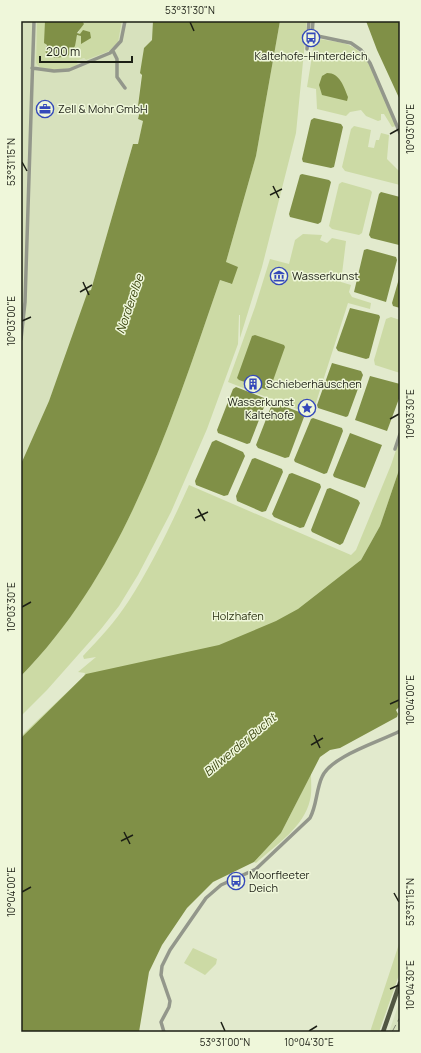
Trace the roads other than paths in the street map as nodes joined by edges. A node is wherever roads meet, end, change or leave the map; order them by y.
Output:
1 (34, 21) edge
2 (125, 21) edge
3 (309, 21) edge
4 (313, 21) edge
5 (310, 34) junction
6 (307, 49) dead end
7 (113, 51) junction
8 (32, 68) junction
9 (125, 88) dead end
10 (400, 133) edge
11 (21, 339) edge
12 (400, 434) edge
13 (395, 449) dead end
14 (400, 731) edge
15 (400, 983) edge
16 (164, 1032) edge
17 (383, 1032) edge

1 - 8 street
2 - 7 street
3 - 5 street
4 - 5 street
5 - 6 street
5 - 10 street
7 - 8 street
7 - 9 street
8 - 11 street
12 - 13 street
14 - 16 street
15 - 17 main road

